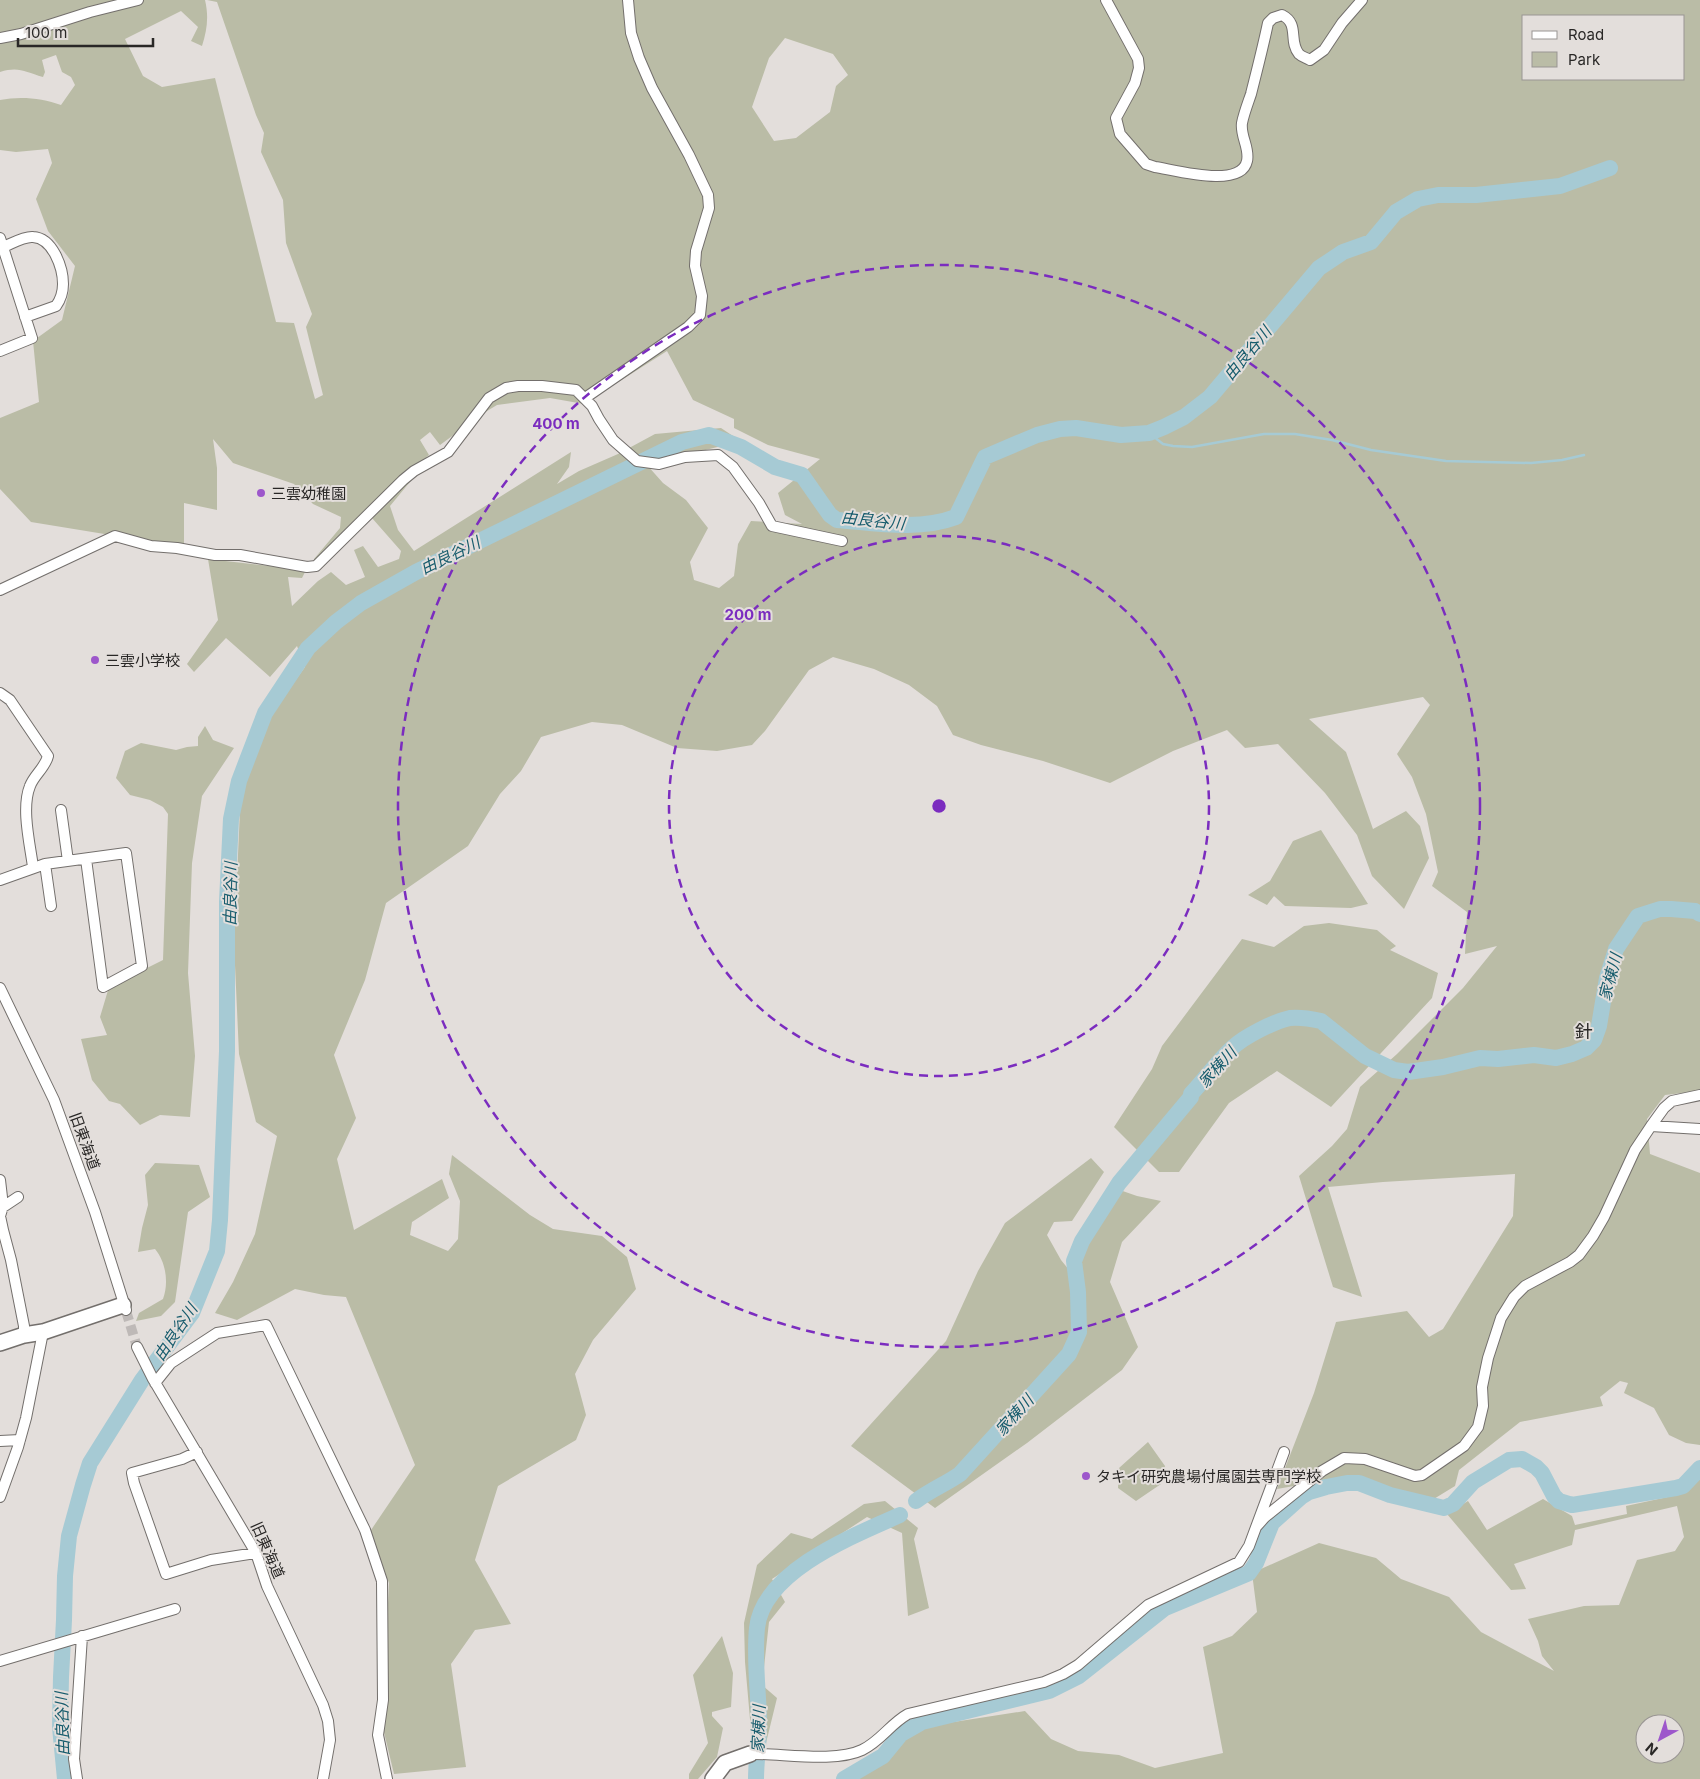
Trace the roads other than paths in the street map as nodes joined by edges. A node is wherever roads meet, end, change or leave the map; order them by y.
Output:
1 (138, 0) edge
2 (628, 0) edge
3 (1106, 0) edge
4 (1362, 0) edge
5 (0, 38) edge
6 (1, 242) edge
7 (25, 317) junction
8 (0, 350) edge
9 (585, 398) junction
10 (842, 541) dead end
11 (0, 590) edge
12 (0, 693) edge
13 (60, 810) dead end
14 (86, 859) junction
15 (68, 861) junction
16 (45, 864) junction
17 (33, 867) junction
18 (0, 880) edge
19 (51, 906) dead end
20 (0, 988) edge
21 (1700, 1095) edge
22 (1651, 1126) junction
23 (1700, 1129) edge
24 (0, 1180) edge
25 (18, 1197) dead end
26 (2, 1207) edge
27 (124, 1308) joint
28 (43, 1332) junction
29 (24, 1335) junction
30 (1, 1341) edge
31 (137, 1347) tunnel mouth
32 (154, 1381) junction
33 (20, 1440) junction
34 (0, 1441) edge
35 (197, 1452) junction
36 (1284, 1452) dead end
37 (0, 1497) edge
38 (1257, 1526) junction
39 (256, 1553) junction
40 (175, 1609) dead end
41 (80, 1637) junction
42 (0, 1661) edge
43 (756, 1754) joint
44 (77, 1779) edge
45 (323, 1779) edge
46 (387, 1779) edge
47 (713, 1779) edge

1 - 5 street
2 - 9 street
3 - 4 street
6 - 7 street
6 - 7 street
7 - 8 street
9 - 10 street
9 - 11 street
12 - 17 street
13 - 15 street
14 - 14 street
14 - 15 street
15 - 16 street
16 - 17 street
16 - 19 street
17 - 18 street
20 - 27 street, 旧東海道
21 - 22 street
22 - 23 street
22 - 38 street
24 - 26 street
25 - 26 street
26 - 29 street
27 - 28 street
28 - 29 street
28 - 33 street
29 - 30 street
31 - 32 street, 旧東海道
32 - 35 street, 旧東海道
32 - 46 street
33 - 34 street
33 - 37 street
35 - 39 street, 旧東海道
35 - 39 street
36 - 38 street
38 - 43 street
39 - 45 street, 旧東海道
40 - 41 street
41 - 42 street
41 - 44 street
43 - 47 street

